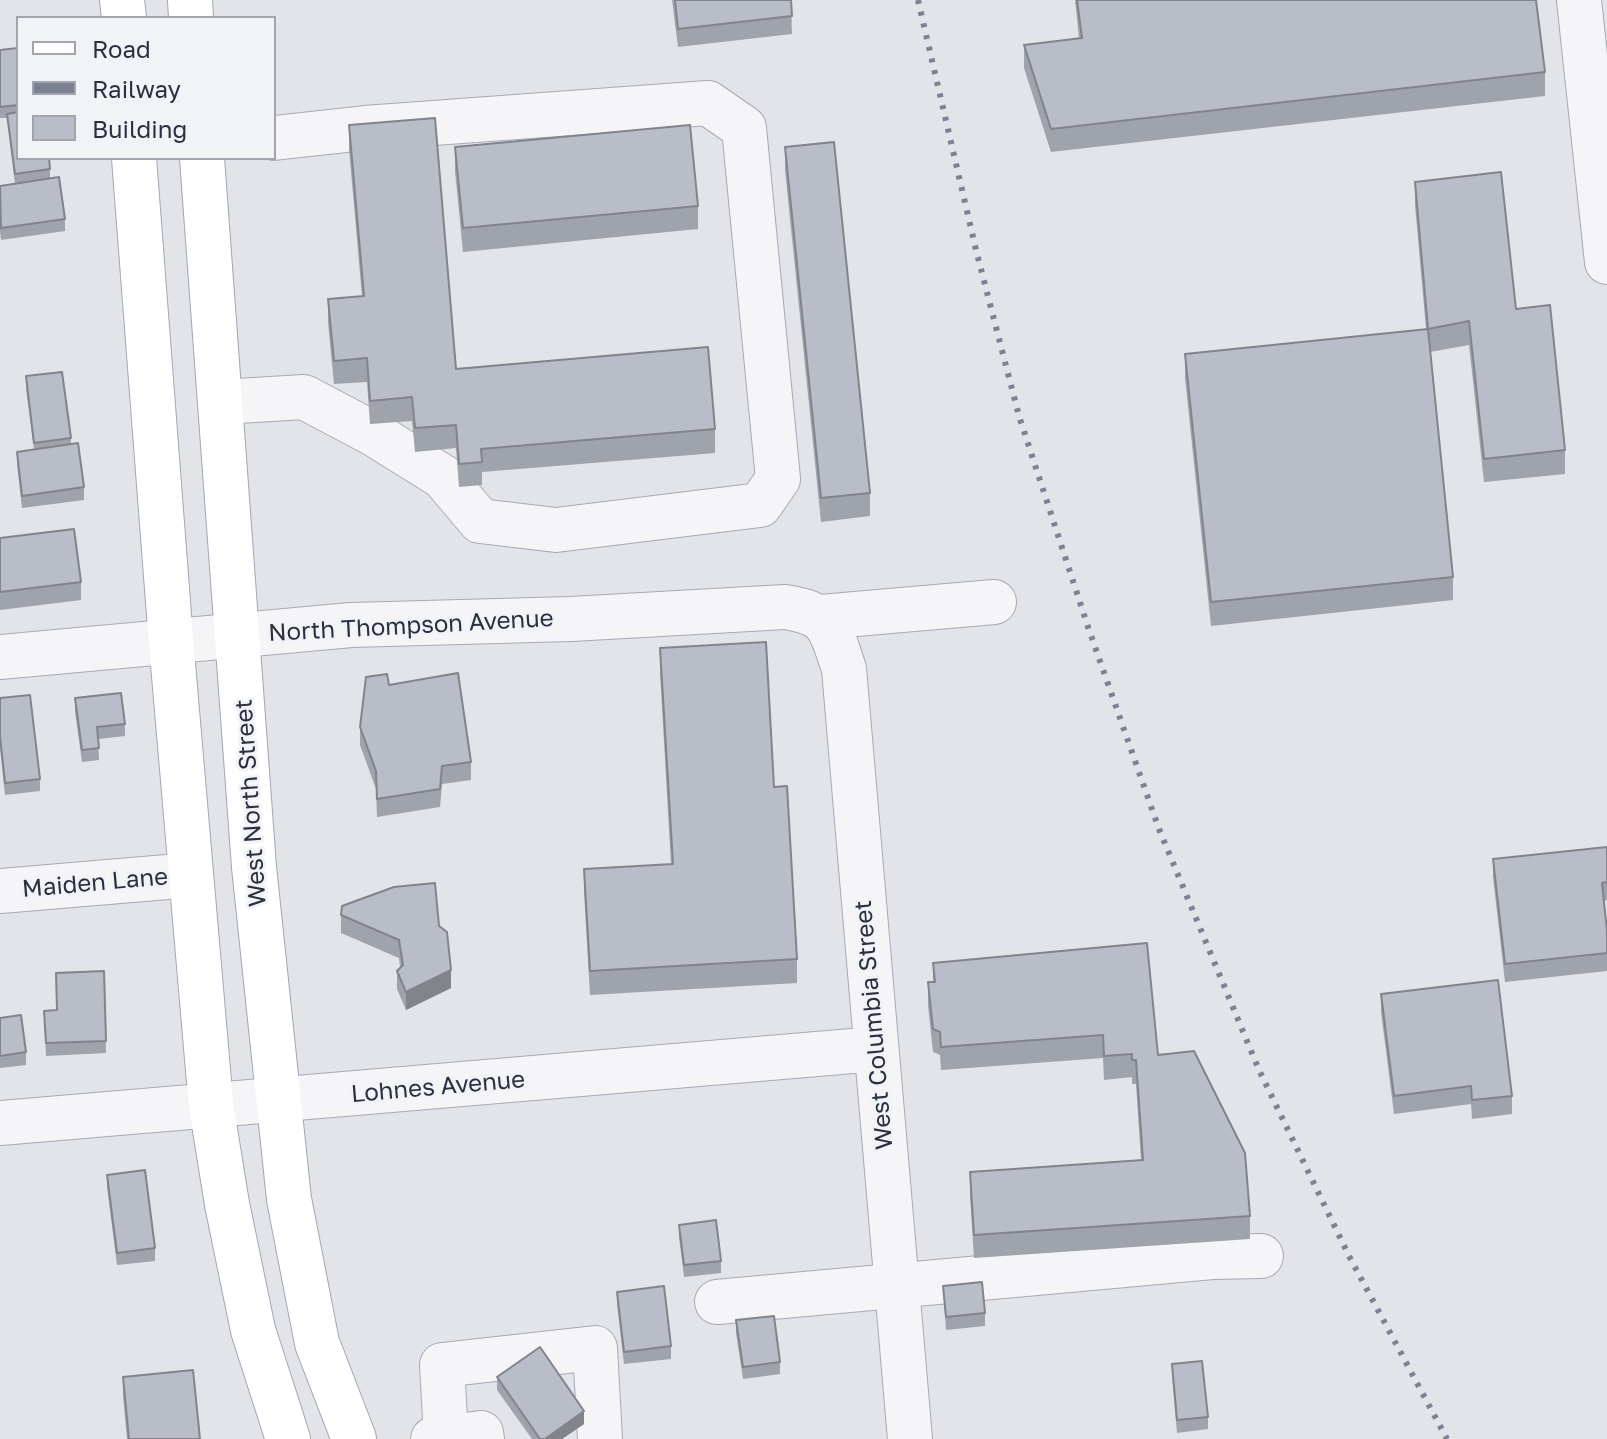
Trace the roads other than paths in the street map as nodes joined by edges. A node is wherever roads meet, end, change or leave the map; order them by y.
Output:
1 (1579, 0) edge
2 (1600, 131) edge
3 (276, 138) edge
4 (134, 160) edge
5 (202, 160) edge
6 (1607, 262) edge
7 (221, 402) junction
8 (994, 602) dead end
9 (821, 617) junction
10 (239, 635) junction
11 (171, 641) junction
12 (0, 657) edge
13 (191, 875) junction
14 (0, 891) edge
15 (876, 1049) junction
16 (278, 1100) junction
17 (211, 1105) junction
18 (0, 1123) edge
19 (1261, 1256) dead end
20 (897, 1284) junction
21 (717, 1302) dead end
22 (454, 1438) edge
23 (288, 1439) edge
24 (354, 1439) edge
25 (600, 1439) edge
26 (910, 1439) edge

1 - 2 street
2 - 6 street
3 - 7 street
4 - 11 main road
5 - 7 main road, West North Street
7 - 10 main road, West North Street
8 - 9 street, North Thompson Avenue
9 - 10 street, North Thompson Avenue
9 - 15 street, West Columbia Street
10 - 11 street, North Thompson Avenue
10 - 16 main road, West North Street
11 - 12 street, North Thompson Avenue
11 - 13 main road
13 - 14 street, Maiden Lane
13 - 17 main road
15 - 16 street, Lohnes Avenue
15 - 20 street, West Columbia Street
16 - 17 street, Lohnes Avenue
16 - 24 main road, West North Street
17 - 18 street, Lohnes Avenue
17 - 23 main road
19 - 20 street
20 - 21 street
20 - 26 street, West Columbia Street
22 - 25 street

